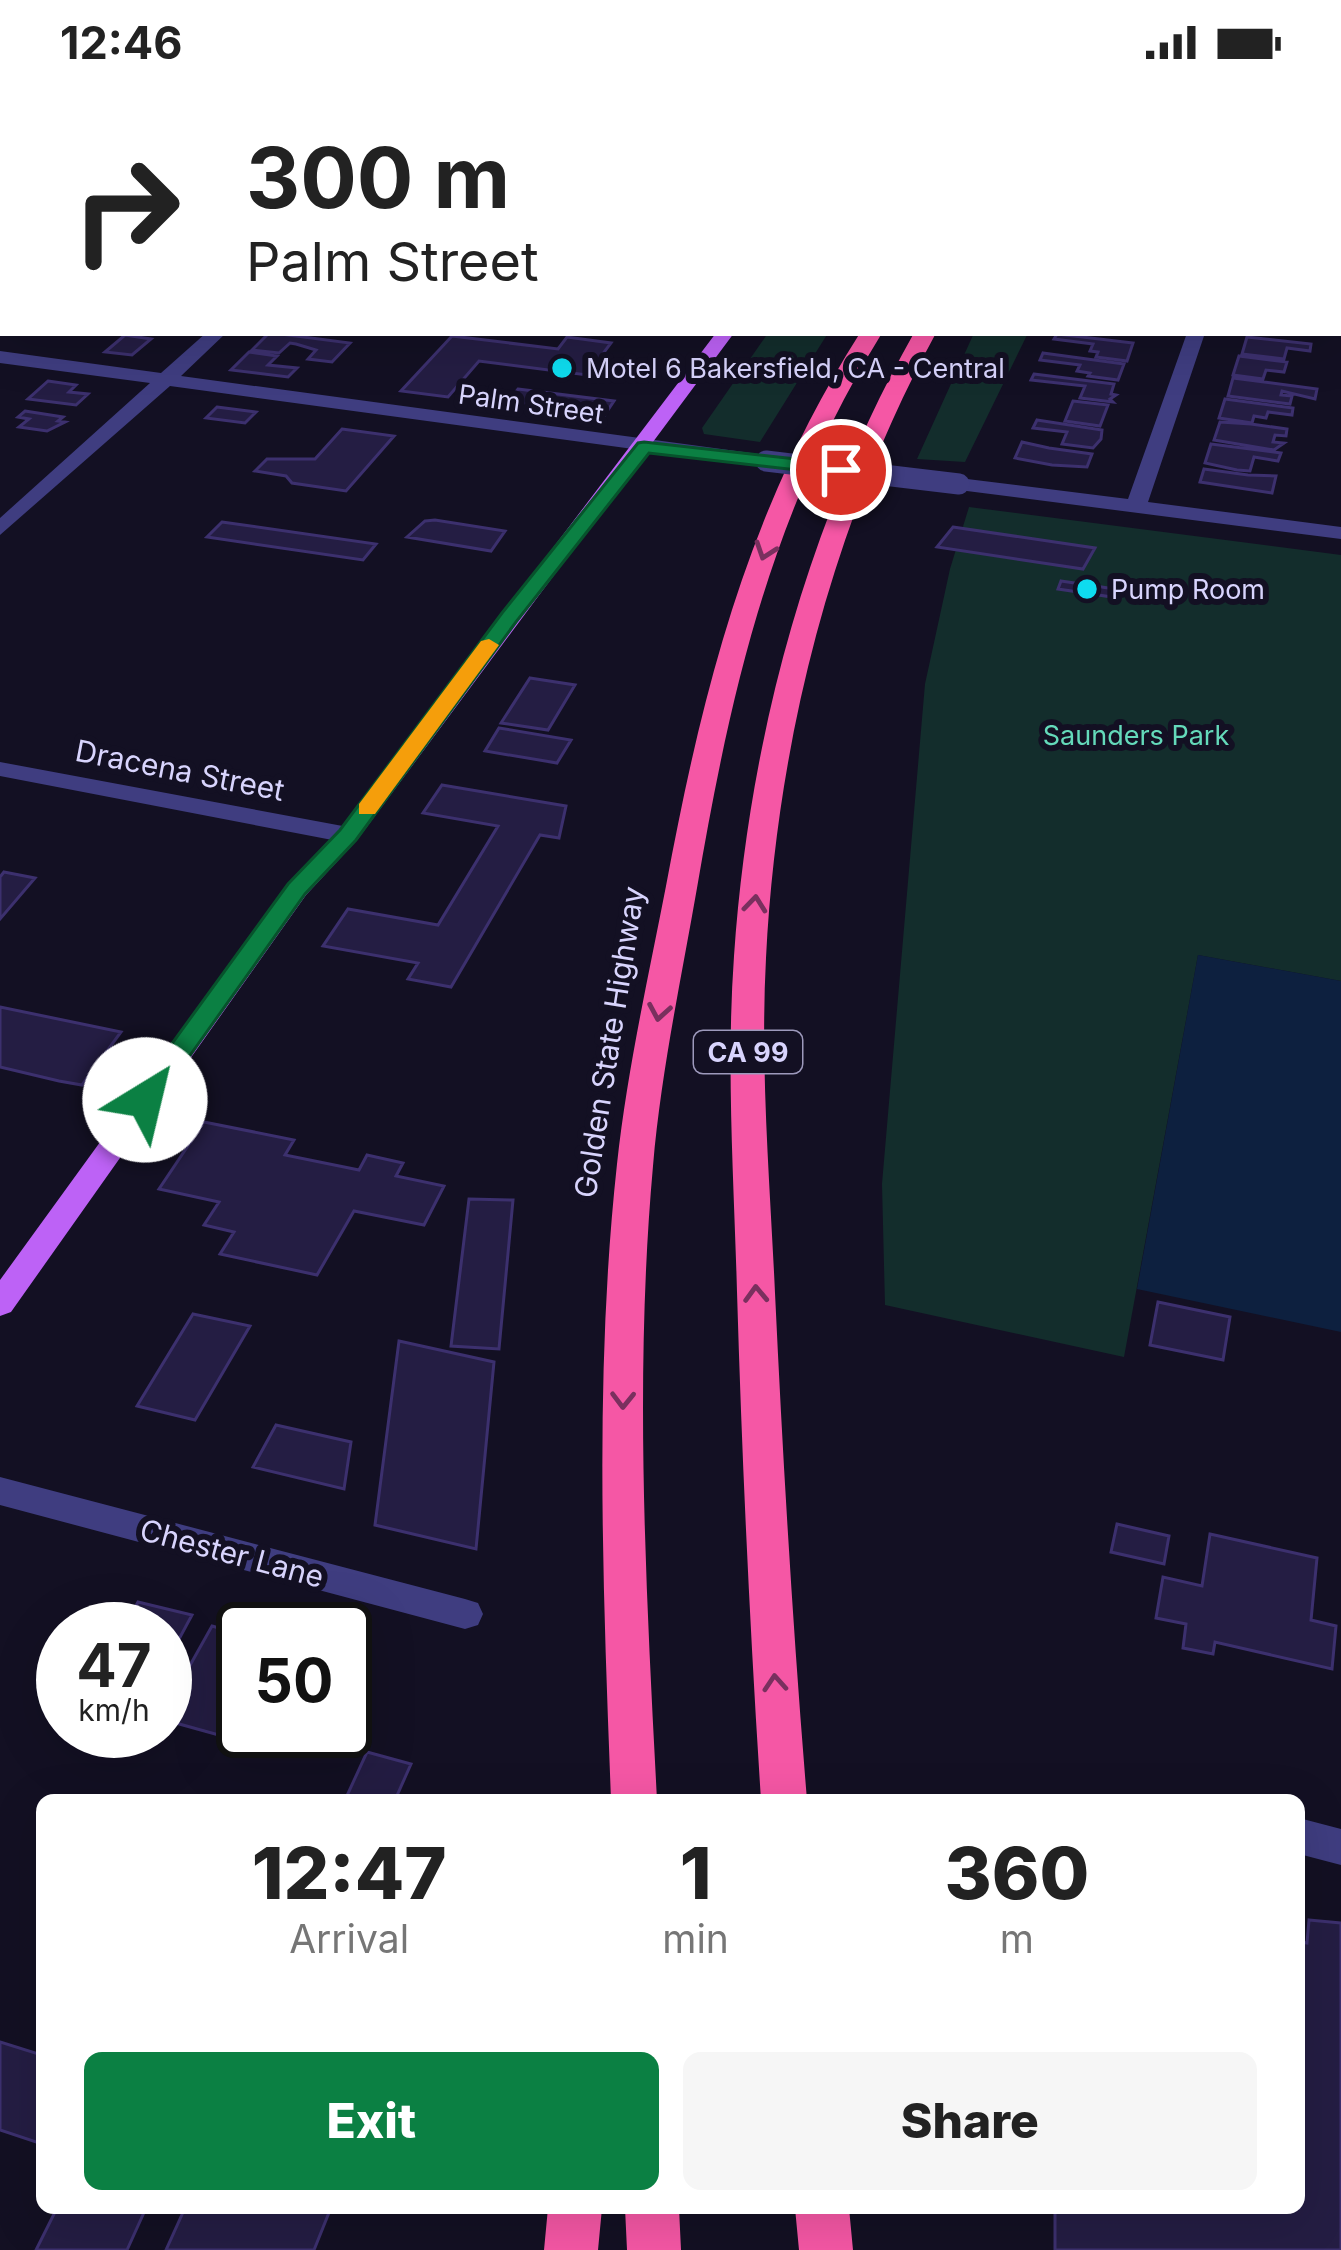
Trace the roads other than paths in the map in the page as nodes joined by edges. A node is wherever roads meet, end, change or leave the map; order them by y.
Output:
1 (214, 336) edge
2 (723, 336) edge
3 (869, 336) edge
4 (923, 336) edge
5 (1195, 336) edge
6 (0, 357) edge
7 (165, 380) junction
8 (644, 447) junction
9 (1136, 506) junction
10 (0, 529) edge
11 (1341, 533) edge
12 (0, 769) edge
13 (348, 835) junction
14 (0, 1304) edge
15 (0, 1491) edge
16 (465, 1614) dead end
17 (627, 1668) junction
18 (616, 1794) edge
19 (634, 1794) edge
20 (784, 1794) edge
21 (1305, 1837) edge
22 (1341, 1846) edge
23 (574, 2214) edge
24 (652, 2214) edge
25 (823, 2214) edge
26 (571, 2250) edge
27 (654, 2250) edge
28 (826, 2250) edge

1 - 7 street
2 - 8 main road
3 -> 17 highway, Golden State Highway / CA 99
20 -> 4 highway, CA 99
5 - 9 street
6 - 7 street, Palm Street
7 - 8 street, Palm Street
7 - 10 street
8 - 9 street, Palm Street, bridge
8 - 13 main road
9 - 11 street, Palm Street
12 - 13 street, Dracena Street
13 - 14 main road
15 - 16 street, Chester Lane
17 - 18 highway
17 - 19 highway, Golden State Highway / CA 99
21 - 22 street
23 - 26 highway
24 - 27 highway
25 - 28 highway

